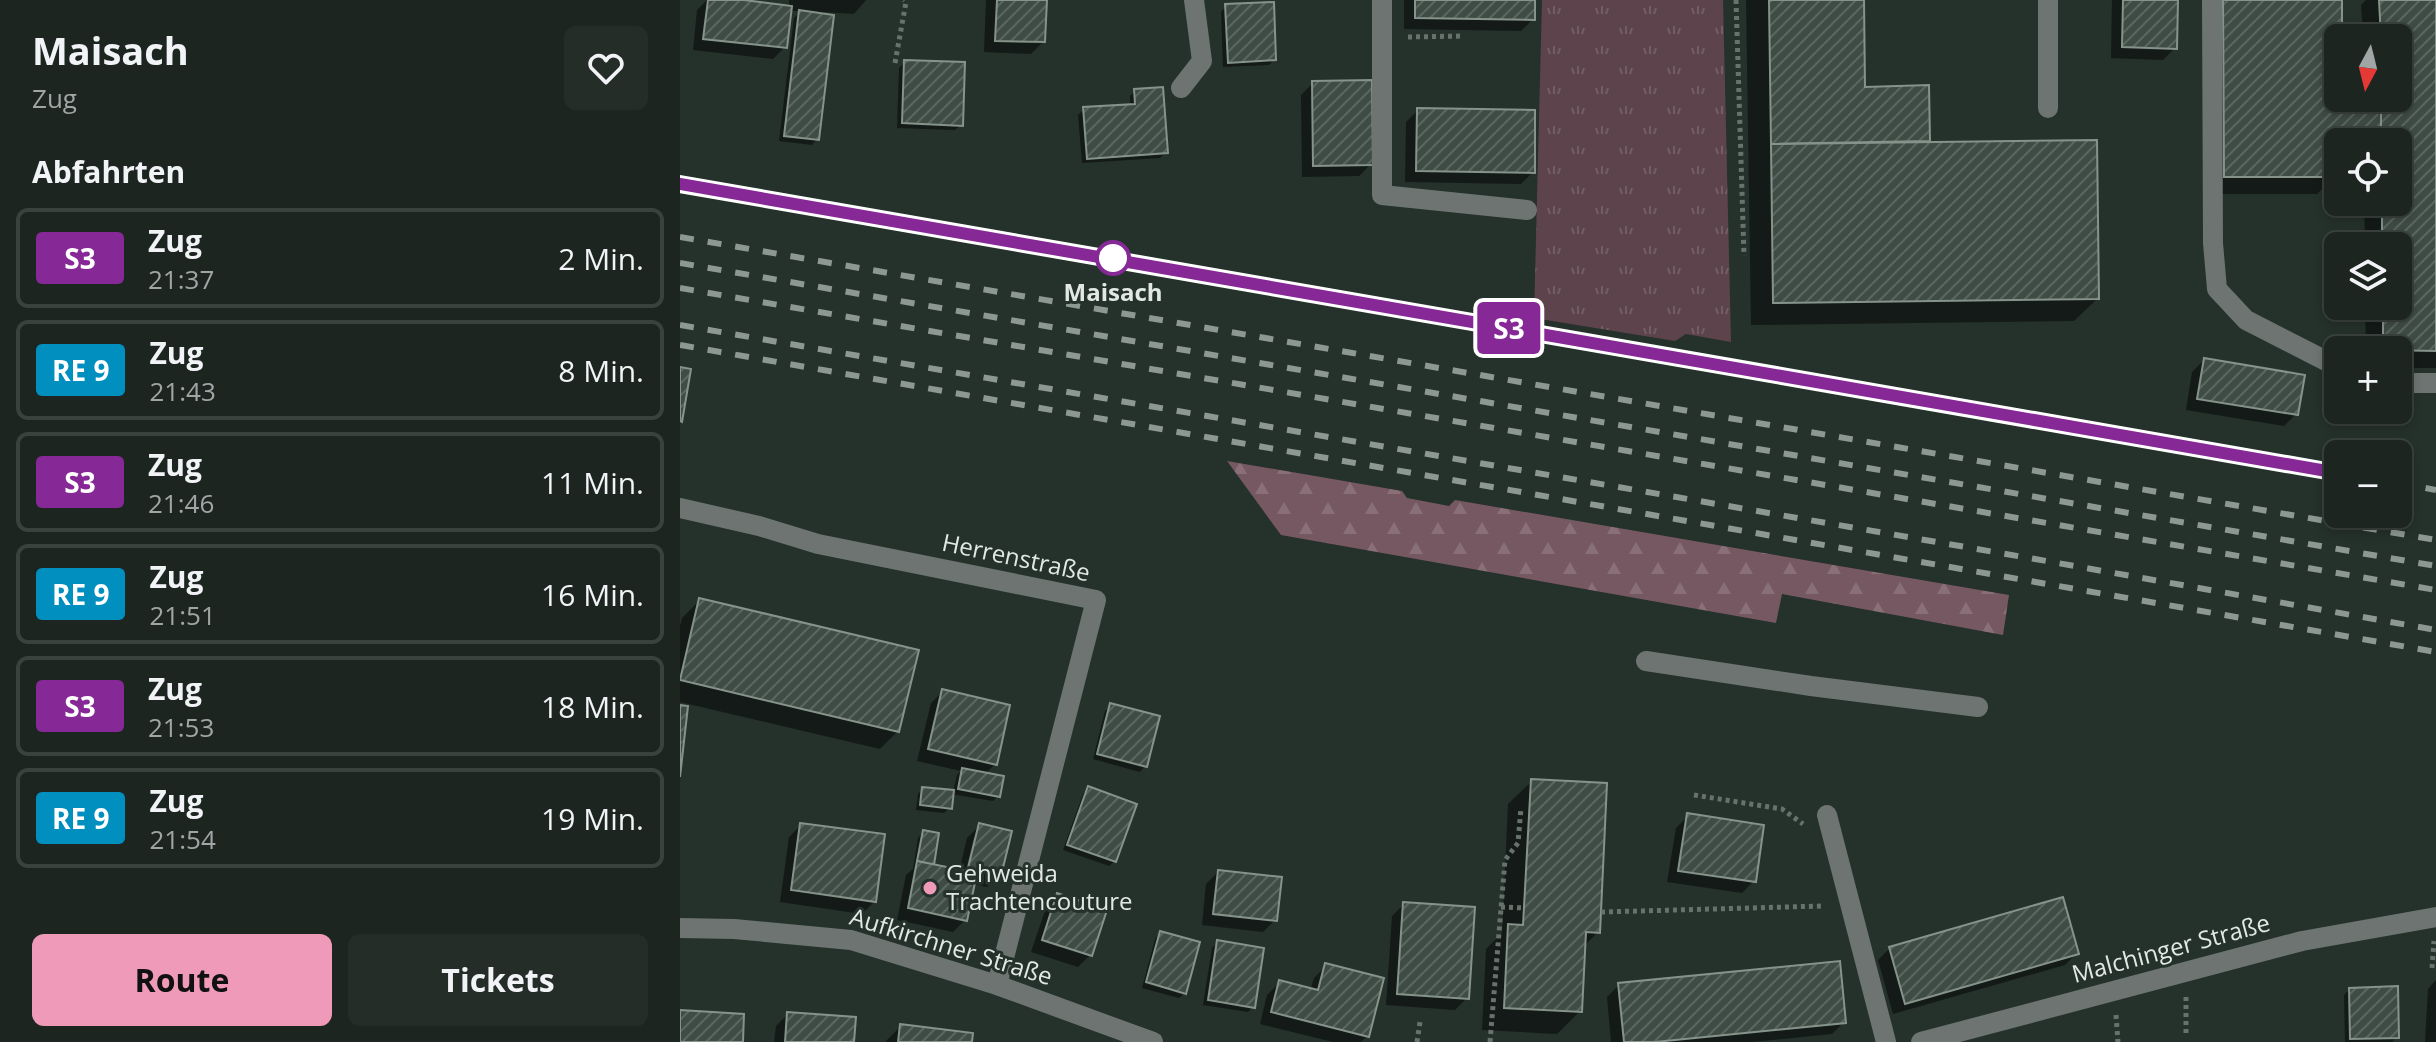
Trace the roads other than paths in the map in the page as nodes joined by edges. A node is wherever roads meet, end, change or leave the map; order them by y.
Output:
1 (1194, 0) edge
2 (1382, 0) edge
3 (2048, 0) edge
4 (2212, 0) edge
5 (1181, 88) dead end
6 (2048, 108) dead end
7 (1527, 210) dead end
8 (2324, 360) edge
9 (2412, 383) edge
10 (2436, 383) edge
11 (680, 508) edge
12 (1646, 661) dead end
13 (1978, 707) dead end
14 (1827, 815) dead end
15 (2436, 917) edge
16 (680, 928) edge
17 (997, 985) junction
18 (1153, 1042) edge
19 (1886, 1042) edge
20 (1921, 1042) edge

1 - 5 street
2 - 7 street
3 - 6 street
4 - 8 street
9 - 10 street
11 - 17 street, Herrenstraße
12 - 13 street
14 - 19 street
15 - 20 street, Malchinger Straße
16 - 17 street, Aufkirchner Straße
17 - 18 street, Aufkirchner Straße

